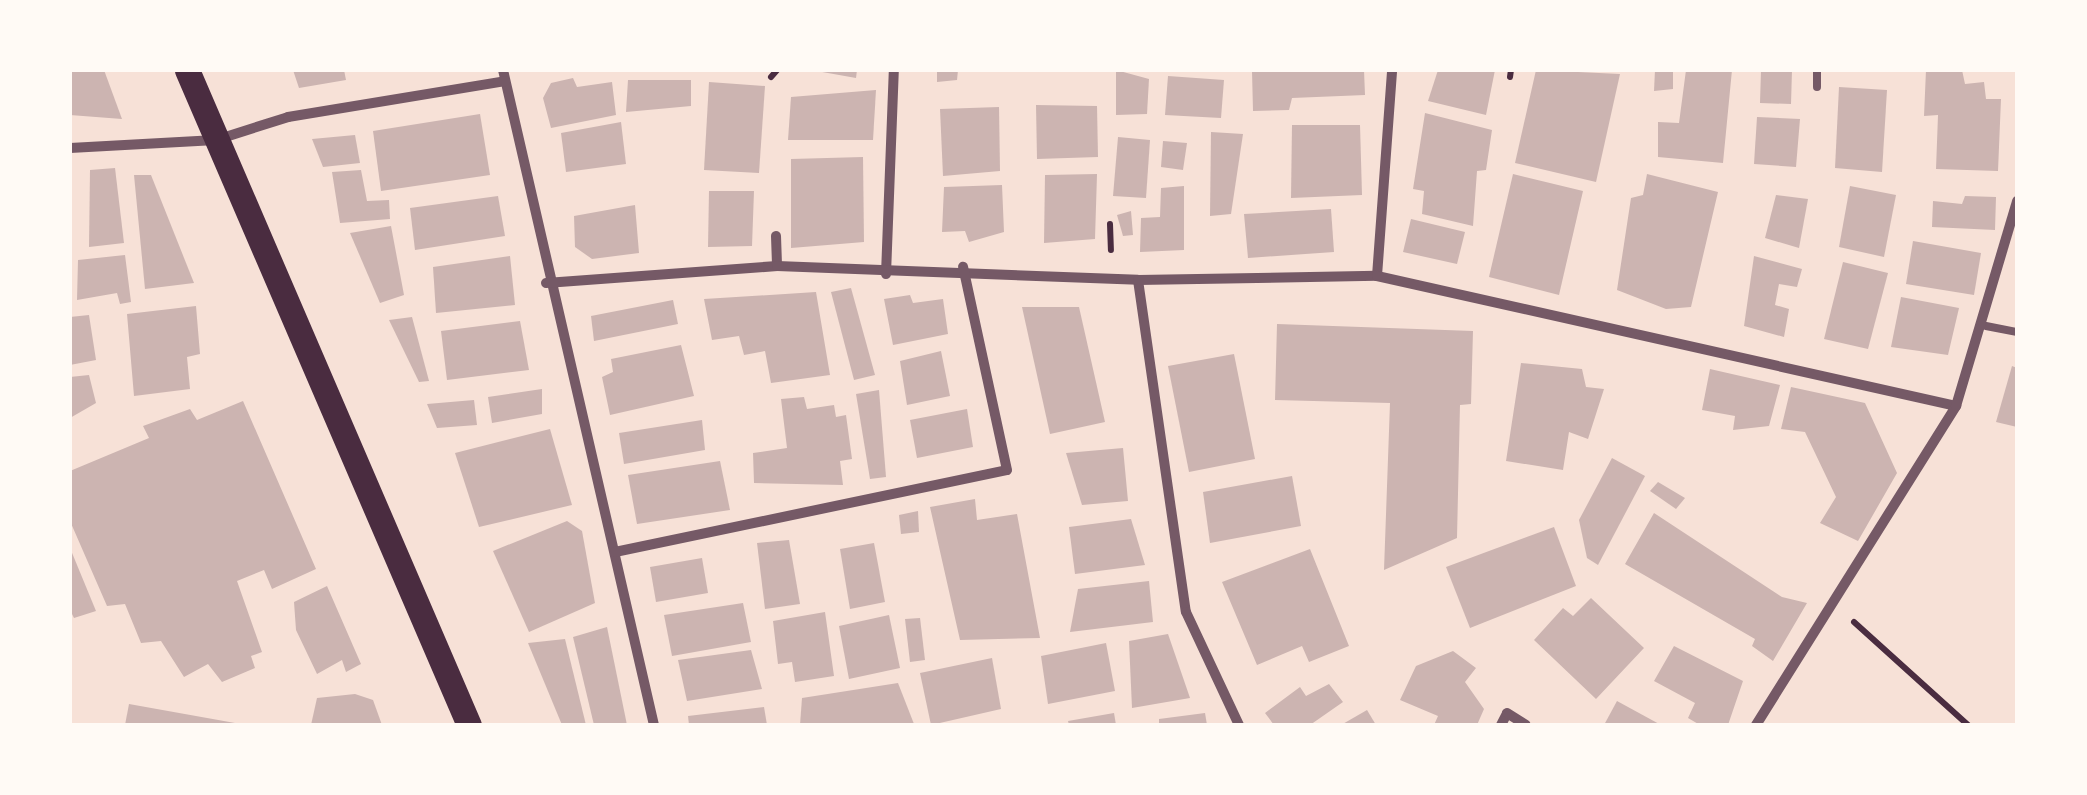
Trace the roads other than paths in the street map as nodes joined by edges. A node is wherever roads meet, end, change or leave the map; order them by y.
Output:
1 (187, 70) edge
2 (894, 70) edge
3 (1392, 70) edge
4 (1817, 70) edge
5 (504, 75) edge
6 (1817, 88) dead end
7 (216, 140) junction
8 (70, 148) edge
9 (2017, 202) edge
10 (776, 236) dead end
11 (776, 266) junction
12 (963, 267) junction
13 (886, 274) junction
14 (1377, 276) junction
15 (1138, 280) junction
16 (546, 284) junction
17 (1986, 326) junction
18 (2017, 332) edge
19 (1956, 406) junction
20 (615, 552) junction
21 (465, 724) edge
22 (654, 725) edge
23 (1239, 725) edge
24 (1500, 725) edge
25 (1526, 725) edge
26 (1756, 725) edge

1 - 7 main road
2 - 13 street
3 - 14 street
4 - 6 lane
5 - 7 street
5 - 16 street
7 - 8 street
7 - 21 main road
9 - 17 street
10 - 11 street
11 - 13 street
11 - 16 street
12 - 13 street
12 - 15 street
12 - 20 street
14 - 15 street
14 - 19 street
15 - 23 street
16 - 20 street
17 - 18 lane
17 - 19 street
19 - 26 street
20 - 22 street
24 - 25 street

